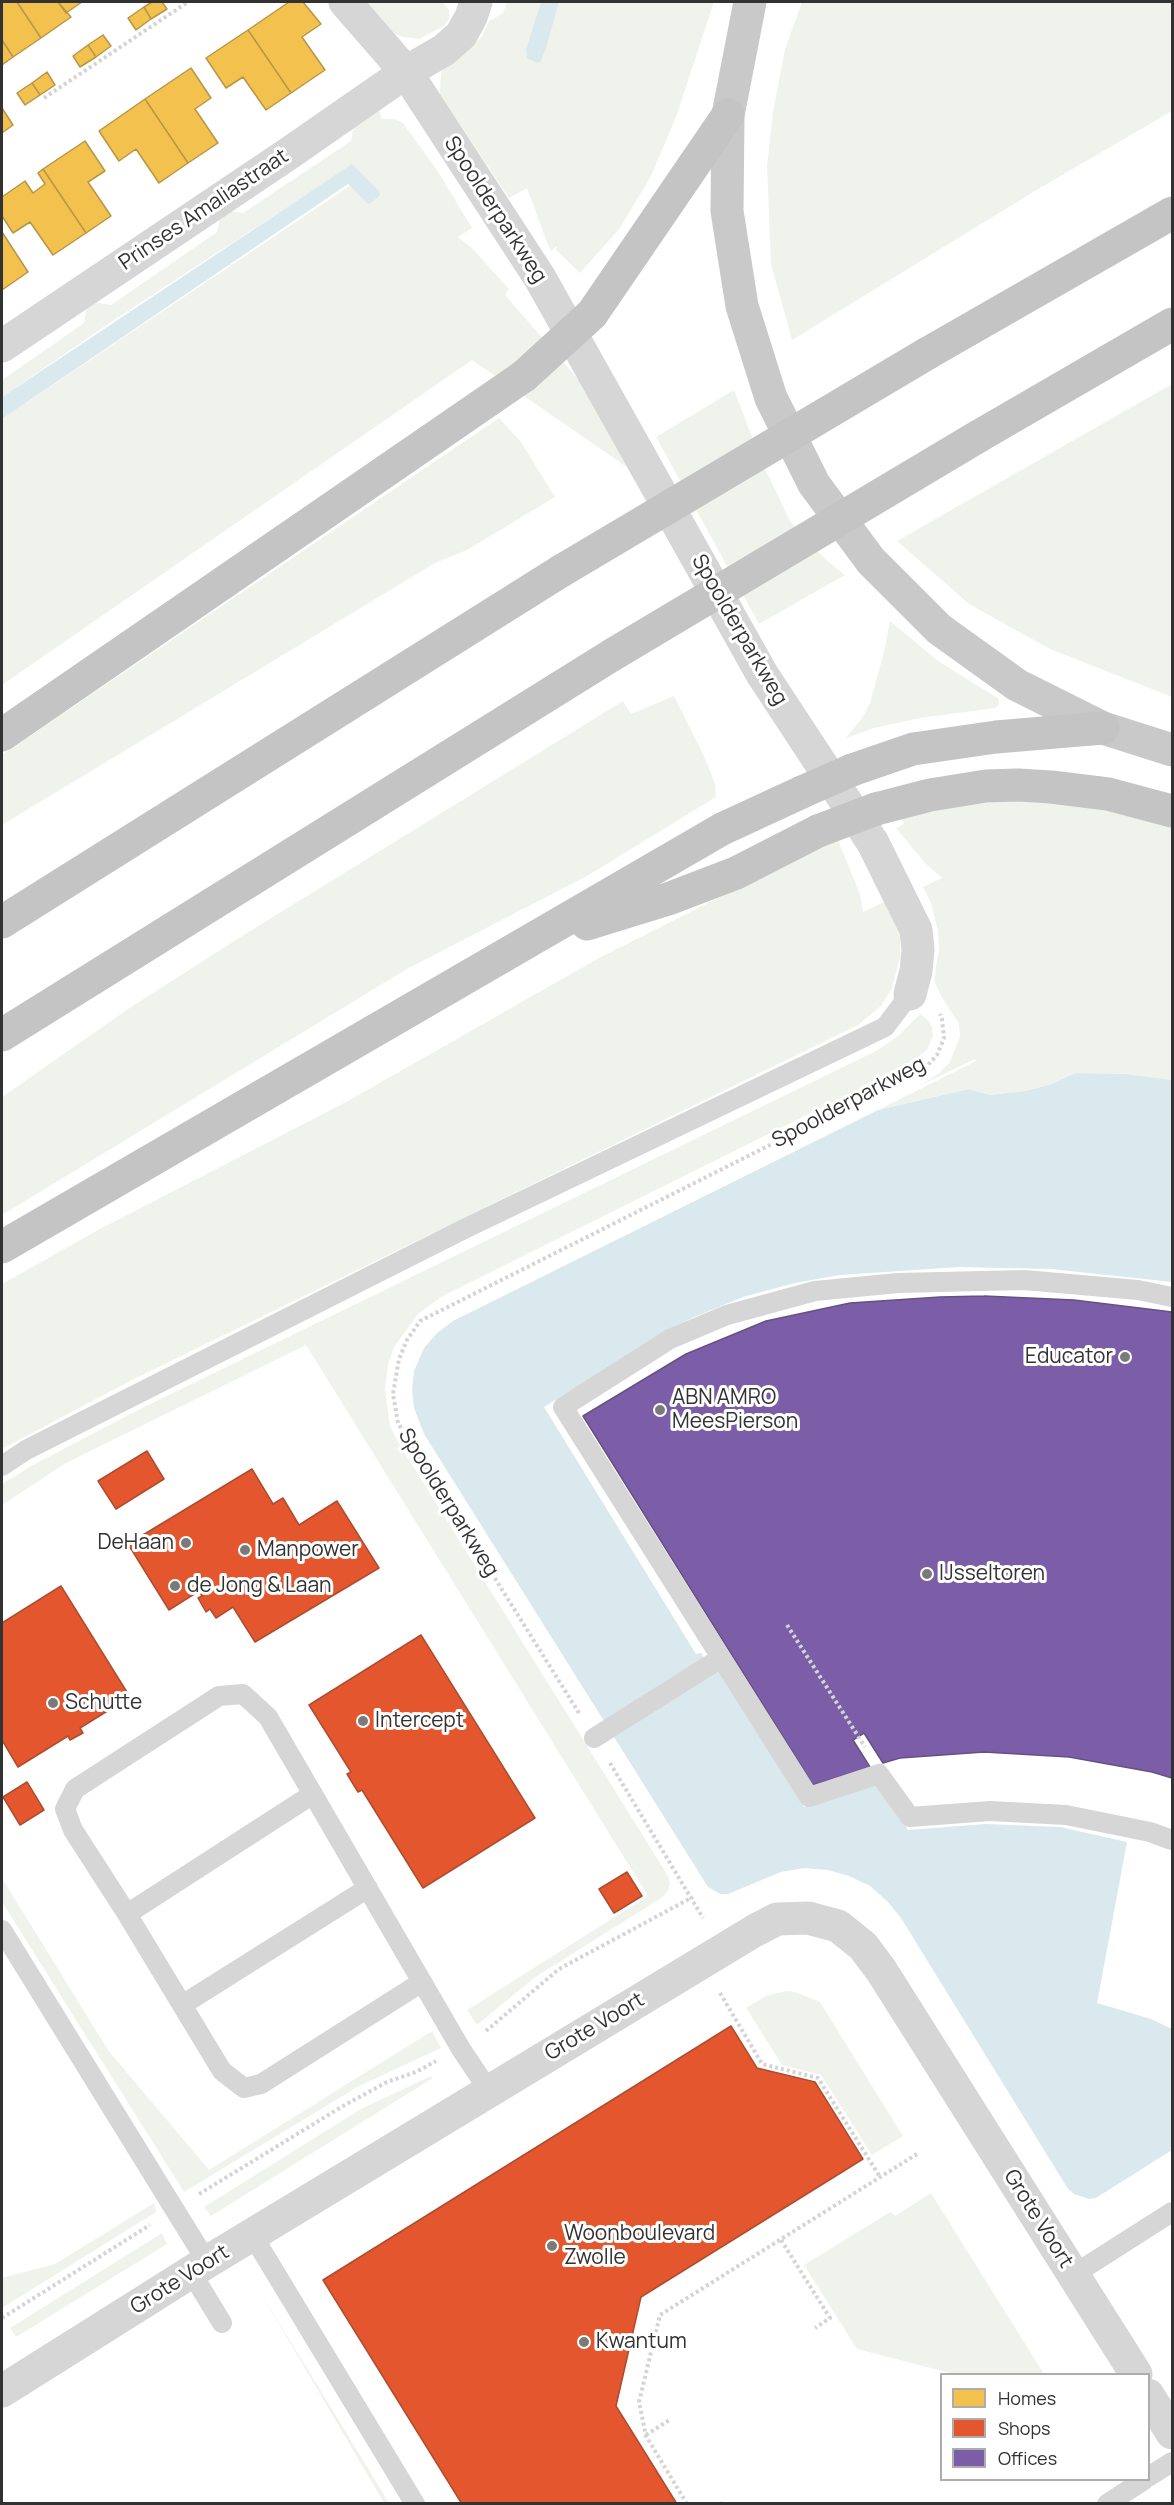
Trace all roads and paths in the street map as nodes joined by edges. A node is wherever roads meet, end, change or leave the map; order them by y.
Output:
1 (188, 2) edge
2 (345, 2) edge
3 (750, 2) edge
4 (468, 7) edge
5 (406, 72) junction
6 (44, 98) dead end
7 (728, 115) junction
8 (1173, 213) edge
9 (1173, 324) edge
10 (2, 346) edge
11 (1103, 728) junction
12 (2, 735) edge
13 (1173, 750) edge
14 (1173, 811) edge
15 (119, 849) junction
16 (2, 900) edge
17 (2, 922) edge
18 (534, 940) junction
19 (116, 962) junction
20 (910, 994) junction
21 (2, 1035) edge
22 (2, 1047) edge
23 (2, 1247) edge
24 (1173, 1297) edge
25 (2, 1466) edge
26 (787, 1625) dead end
27 (716, 1661) junction
28 (600, 1734) junction
29 (860, 1736) dead end
30 (314, 1794) junction
31 (1173, 1840) edge
32 (368, 1888) junction
33 (693, 1897) junction
34 (127, 1914) junction
35 (2, 1930) edge
36 (711, 1957) junction
37 (422, 1982) junction
38 (182, 2005) junction
39 (461, 2049) junction
40 (489, 2091) junction
41 (917, 2154) dead end
42 (880, 2177) junction
43 (176, 2209) junction
44 (1173, 2212) edge
45 (253, 2235) junction
46 (781, 2240) junction
47 (199, 2267) junction
48 (1073, 2275) junction
49 (2, 2319) edge
50 (222, 2323) dead end
51 (815, 2328) dead end
52 (1135, 2373) edge
53 (3, 2388) edge
54 (1150, 2397) edge
55 (670, 2419) dead end
56 (1173, 2433) edge
57 (646, 2436) junction
58 (1173, 2462) edge
59 (1150, 2476) edge
60 (1142, 2481) edge
61 (415, 2504) edge
62 (687, 2504) edge
63 (1107, 2504) edge

1 - 6 path
2 - 5 street, Spoolderparkweg
3 - 7 main road
4 - 5 street, Prinses Amaliastraat
5 - 10 street, Prinses Amaliastraat
5 - 20 street, Spoolderparkweg
7 - 11 main road
7 - 12 highway, bridge
8 - 15 highway, bridge
9 - 19 highway, bridge
11 - 13 main road
11 - 18 highway, bridge
14 - 18 highway, bridge
15 - 16 highway
15 - 17 highway
18 - 23 highway
19 - 21 highway
19 - 22 highway
20 - 25 lane
20 - 28 path, Spoolderparkweg
24 - 27 lane
26 - 29 path
27 - 28 lane
27 - 31 lane
28 - 33 path, Spoolderparkweg
30 - 32 lane
30 - 34 lane
30 - 34 lane
32 - 37 lane
32 - 38 lane
33 - 36 path, Spoolderparkweg
33 - 39 path
34 - 38 lane
35 - 43 lane
36 - 40 street, Grote Voort
36 - 42 path, Spoolderparkweg
36 - 48 street, Grote Voort
37 - 38 lane
37 - 39 lane
39 - 40 lane
39 - 43 path
40 - 45 street, Grote Voort
41 - 42 path
42 - 46 path
43 - 47 lane
43 - 49 path
44 - 48 lane, Grote Voort
45 - 47 street, Grote Voort
45 - 61 lane
46 - 51 path
46 - 57 path
47 - 50 lane
47 - 53 street, Grote Voort
48 - 52 street, Grote Voort
54 - 56 street
55 - 57 path
57 - 62 path
58 - 59 lane
60 - 63 lane

